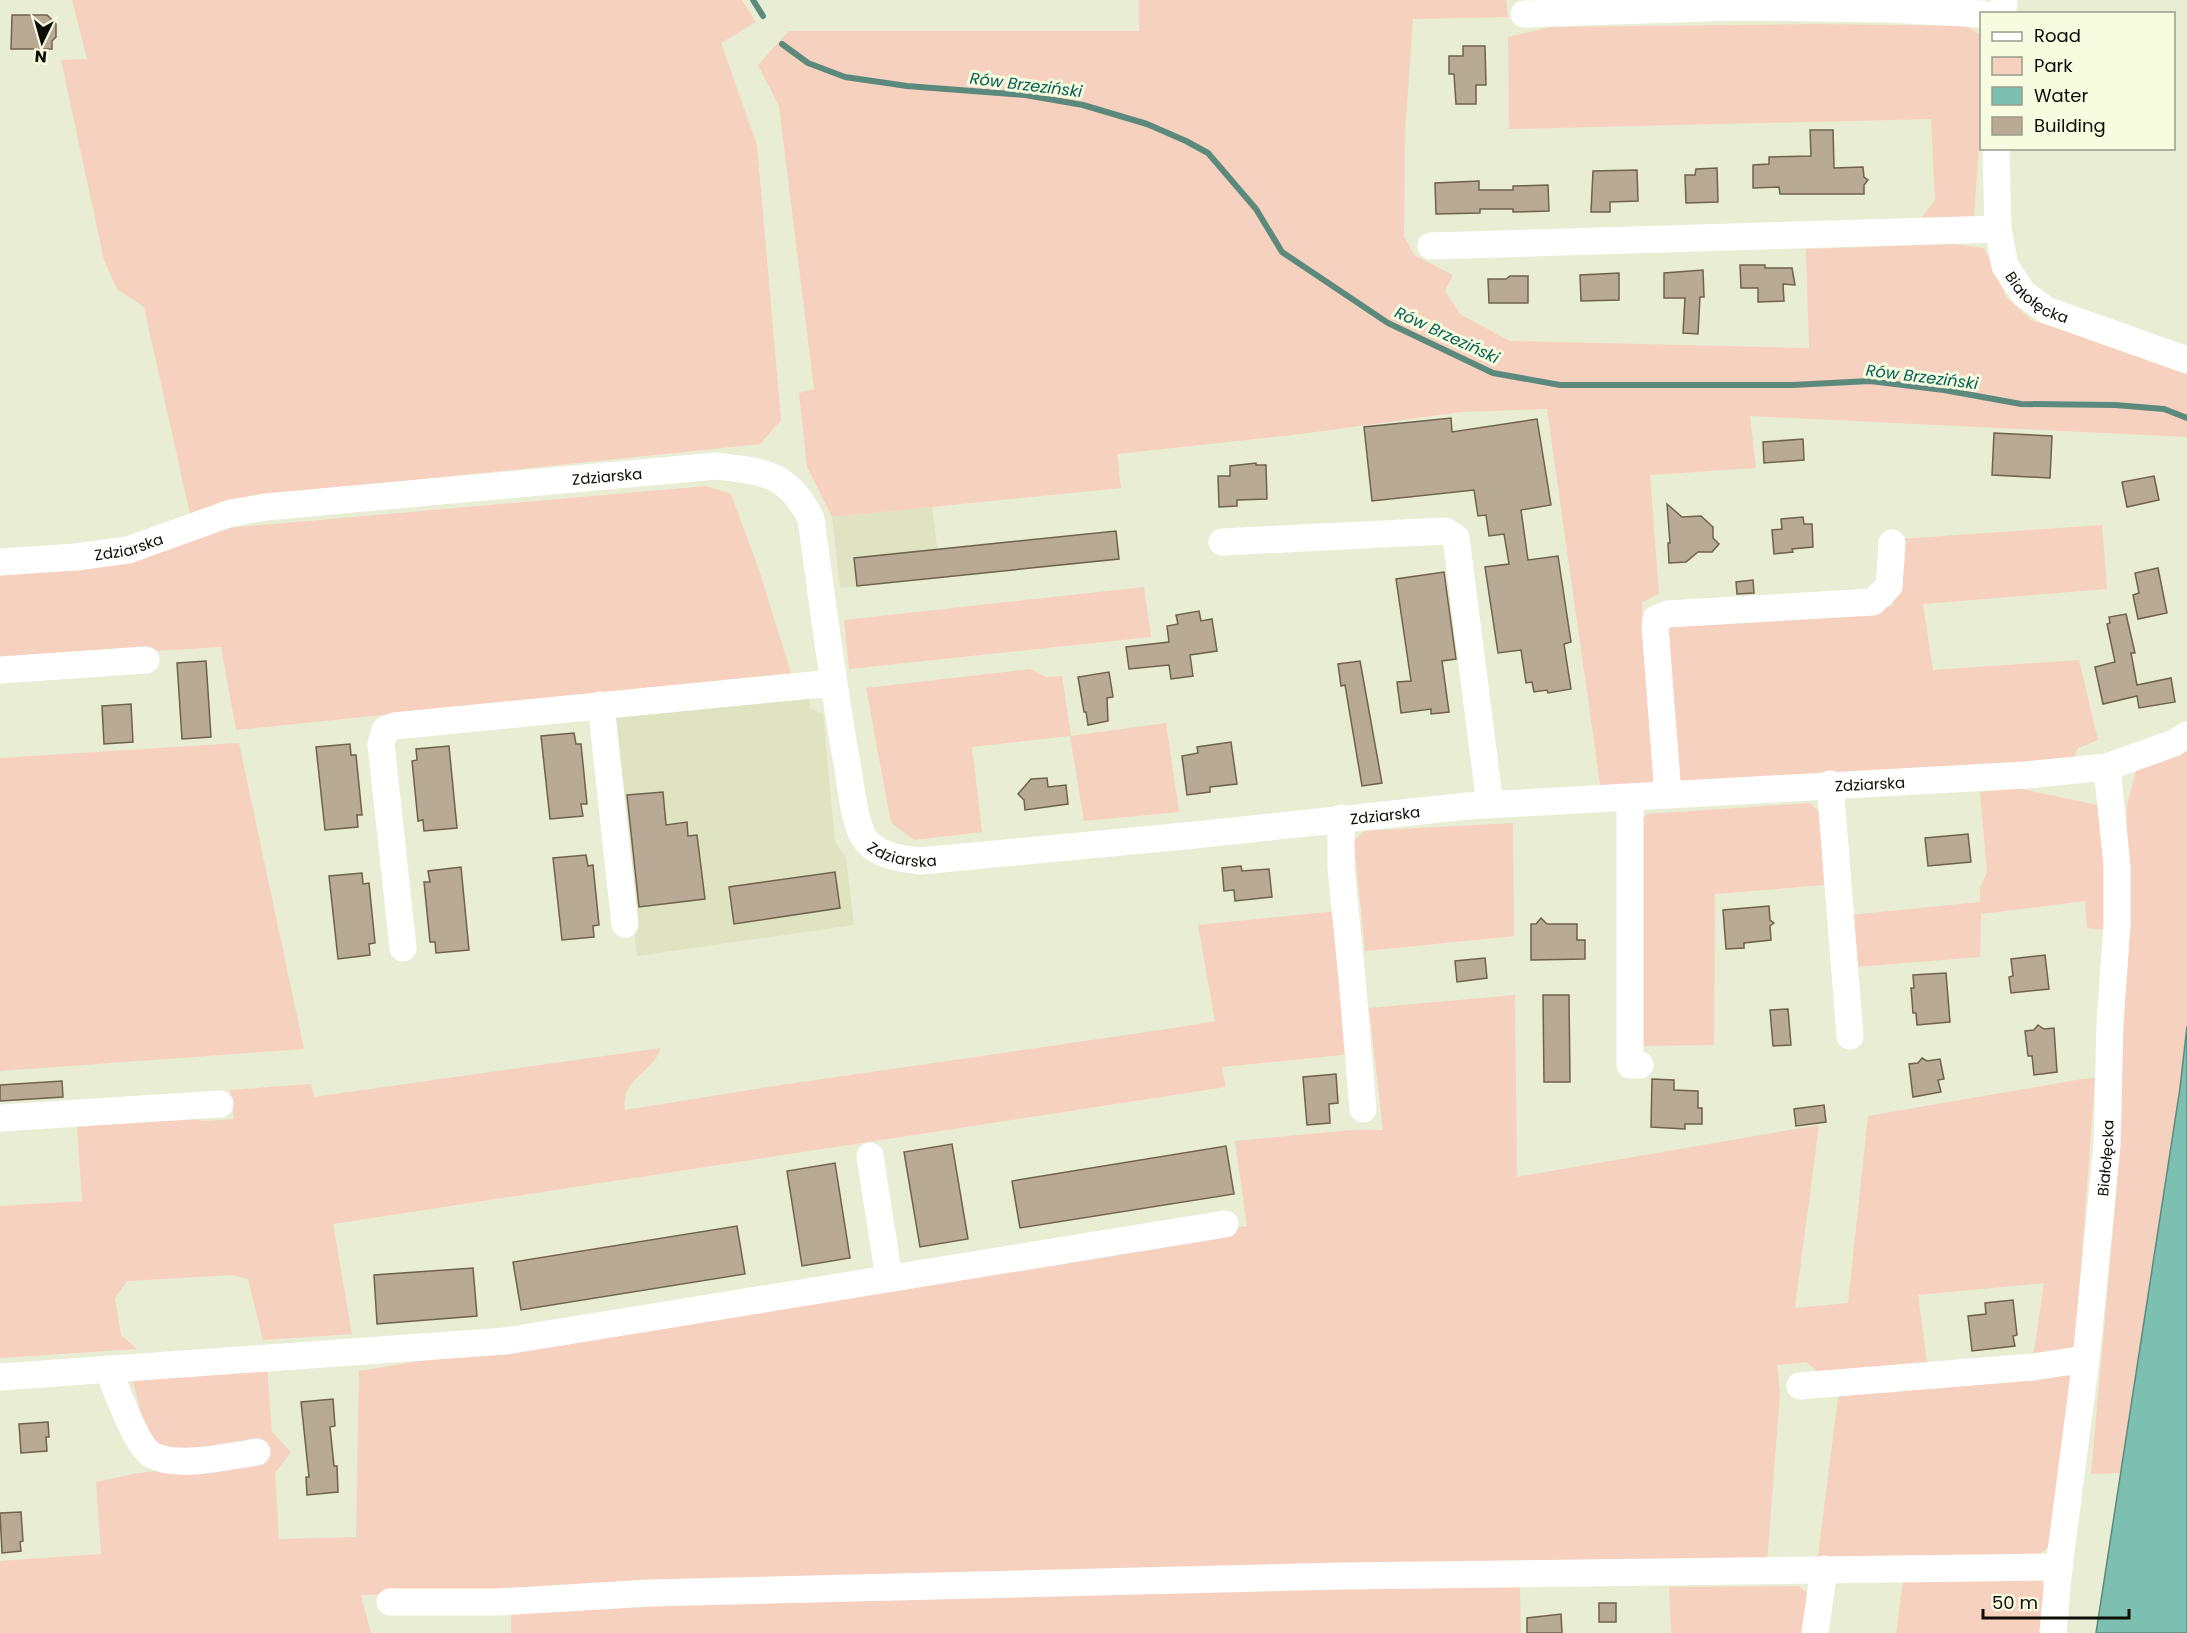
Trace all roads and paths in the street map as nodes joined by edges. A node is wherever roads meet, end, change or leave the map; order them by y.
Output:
1 (1524, 14) dead end
2 (1980, 14) edge
3 (1996, 150) edge
4 (1998, 229) junction
5 (1431, 246) dead end
6 (2187, 360) edge
7 (1222, 542) dead end
8 (1892, 543) dead end
9 (0, 562) edge
10 (146, 660) dead end
11 (0, 670) edge
12 (832, 683) junction
13 (601, 705) junction
14 (2187, 735) edge
15 (2107, 767) junction
16 (1830, 784) junction
17 (1668, 795) junction
18 (1630, 798) junction
19 (1490, 805) junction
20 (1341, 818) junction
21 (625, 924) dead end
22 (403, 948) dead end
23 (1850, 1036) dead end
24 (1640, 1065) dead end
25 (220, 1104) dead end
26 (1363, 1109) dead end
27 (0, 1118) edge
28 (870, 1156) dead end
29 (1225, 1224) dead end
30 (890, 1278) junction
31 (2086, 1359) junction
32 (108, 1369) junction
33 (0, 1377) edge
34 (1800, 1386) dead end
35 (257, 1452) dead end
36 (2059, 1567) junction
37 (1824, 1569) junction
38 (390, 1602) dead end
39 (1815, 1633) edge
40 (2053, 1633) edge

1 - 2 street
3 - 4 street, Białołęcka
4 - 5 street
4 - 6 street, Białołęcka
7 - 19 street
8 - 17 street
9 - 12 street, Zdziarska
10 - 11 street
12 - 13 street
12 - 20 street, Zdziarska
13 - 21 street
13 - 22 street
14 - 15 street
15 - 16 street, Zdziarska
15 - 31 street, Białołęcka
16 - 17 street, Zdziarska
16 - 23 street
17 - 18 street, Zdziarska
18 - 19 street, Zdziarska
18 - 24 street
19 - 20 street, Zdziarska
20 - 26 street
25 - 27 street
28 - 30 street
29 - 30 street
30 - 32 street
31 - 34 street
31 - 36 street, Białołęcka
32 - 33 street
32 - 35 street
36 - 37 street
36 - 40 street, Białołęcka
37 - 38 street
37 - 39 street

